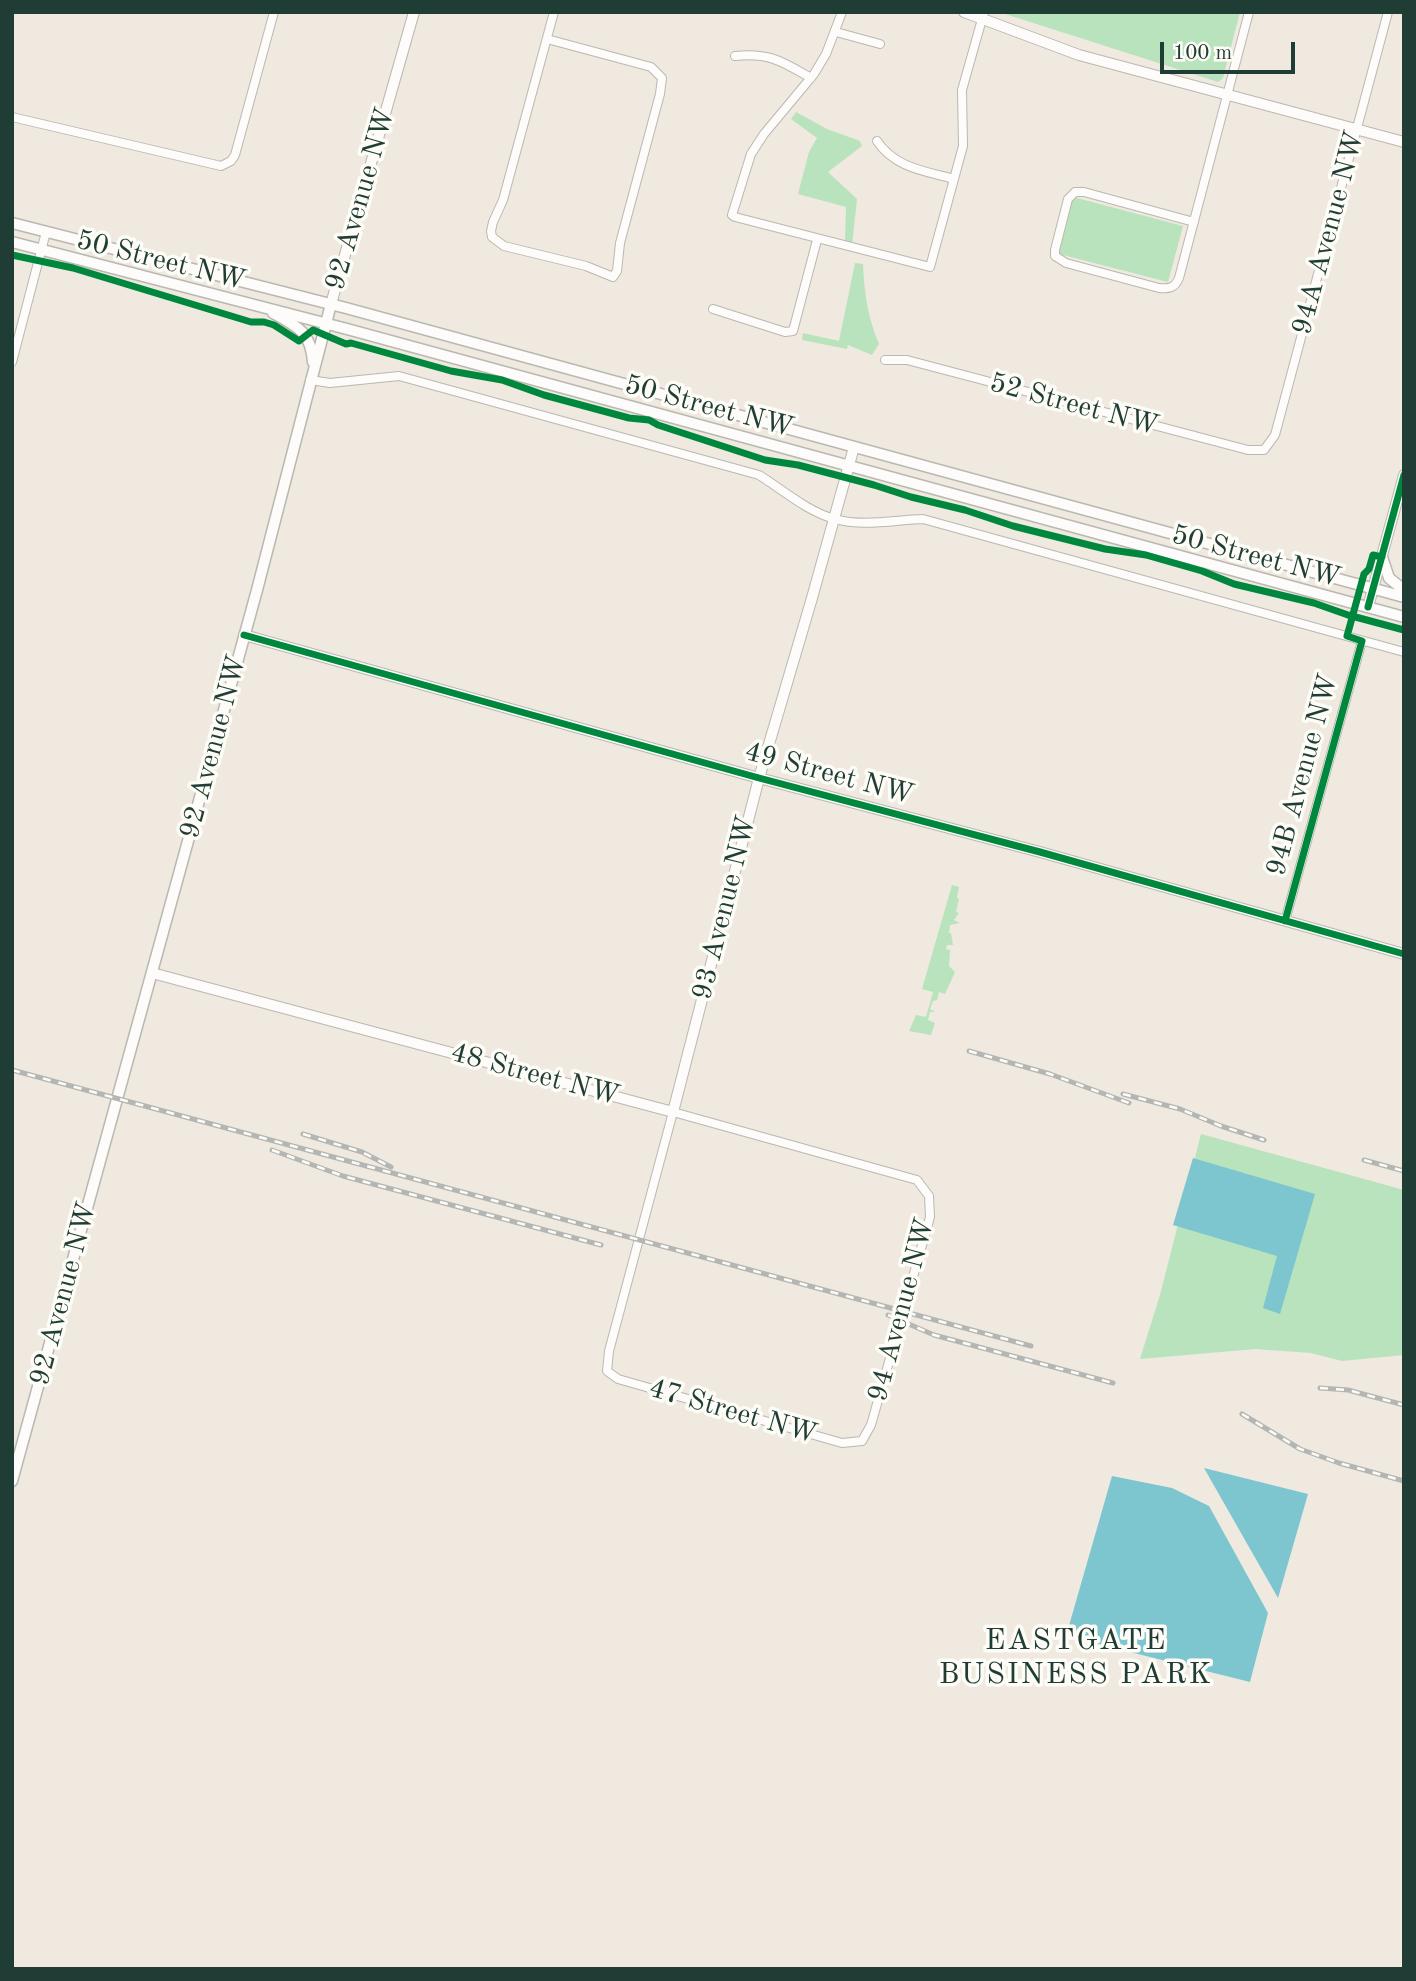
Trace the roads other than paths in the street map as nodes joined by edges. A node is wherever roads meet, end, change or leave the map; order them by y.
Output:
1 (274, 12) edge
2 (414, 12) edge
3 (554, 12) edge
4 (842, 12) edge
5 (964, 12) edge
6 (1249, 12) edge
7 (1388, 12) edge
8 (983, 15) edge
9 (836, 32) junction
10 (547, 38) junction
11 (880, 44) dead end
12 (735, 56) dead end
13 (811, 78) junction
14 (1227, 95) junction
15 (12, 117) edge
16 (1357, 130) junction
17 (877, 141) dead end
18 (1404, 142) edge
19 (954, 179) junction
20 (1194, 222) junction
21 (12, 223) edge
22 (46, 232) junction
23 (817, 240) junction
24 (12, 242) edge
25 (41, 249) junction
26 (331, 304) junction
27 (262, 306) junction
28 (713, 309) dead end
29 (326, 323) junction
30 (885, 360) dead end
31 (12, 362) edge
32 (312, 374) junction
33 (854, 447) junction
34 (1264, 450) joint
35 (848, 465) junction
36 (1404, 475) edge
37 (1402, 489) edge
38 (834, 519) junction
39 (1382, 557) junction
40 (1373, 589) junction
41 (1404, 590) edge
42 (1404, 597) edge
43 (1368, 607) junction
44 (1404, 617) edge
45 (244, 635) junction
46 (1362, 641) junction
47 (1404, 652) edge
48 (759, 778) junction
49 (1285, 921) junction
50 (1404, 954) edge
51 (152, 973) junction
52 (673, 1112) junction
53 (917, 1181) joint
54 (607, 1371) joint
55 (862, 1441) joint
56 (12, 1481) edge

1 - 15 street
2 - 26 street, 92 Avenue NW
3 - 10 street
4 - 9 street
5 - 8 street
6 - 14 street
7 - 16 street, 94A Avenue NW
8 - 14 street
8 - 19 street
9 - 11 street
9 - 13 street
10 - 10 street
12 - 13 street
13 - 23 street
14 - 16 street
14 - 20 street
16 - 18 street
16 - 34 street, 94A Avenue NW
17 - 19 street
19 - 23 street
20 - 20 street
21 - 22 main road, 50 Street NW
22 - 25 street
22 - 26 main road, 50 Street NW
23 - 28 street
24 - 25 main road, 50 Street NW
25 - 27 main road, 50 Street NW
25 - 31 street
26 - 29 main road, 92 Avenue NW
26 - 33 main road, 50 Street NW
27 - 29 main road, 50 Street NW
27 - 32 main road
29 - 32 main road, 92 Avenue NW
29 - 35 main road, 50 Street NW
30 - 34 street, 52 Street NW
32 - 38 street, 50 Street NW
32 - 45 main road, 92 Avenue NW
33 - 35 street, 93 Avenue NW
33 - 40 main road, 50 Street NW
35 - 38 street, 93 Avenue NW
35 - 43 main road, 50 Street NW
36 - 37 street
37 - 39 street
38 - 46 street, 50 Street NW
38 - 48 street, 93 Avenue NW
39 - 40 street
39 - 41 main road
40 - 42 main road, 50 Street NW
40 - 43 street
43 - 44 main road, 50 Street NW
45 - 48 street, 49 Street NW
45 - 51 main road, 92 Avenue NW
46 - 47 street, 50 Street NW
46 - 49 street, 94B Avenue NW
48 - 49 street, 49 Street NW
48 - 52 street, 93 Avenue NW
49 - 50 street, 49 Street NW
51 - 52 street, 48 Street NW
51 - 56 main road, 92 Avenue NW
52 - 53 street, 48 Street NW
52 - 54 street, 93 Avenue NW
53 - 55 street, 94 Avenue NW
54 - 55 street, 47 Street NW

